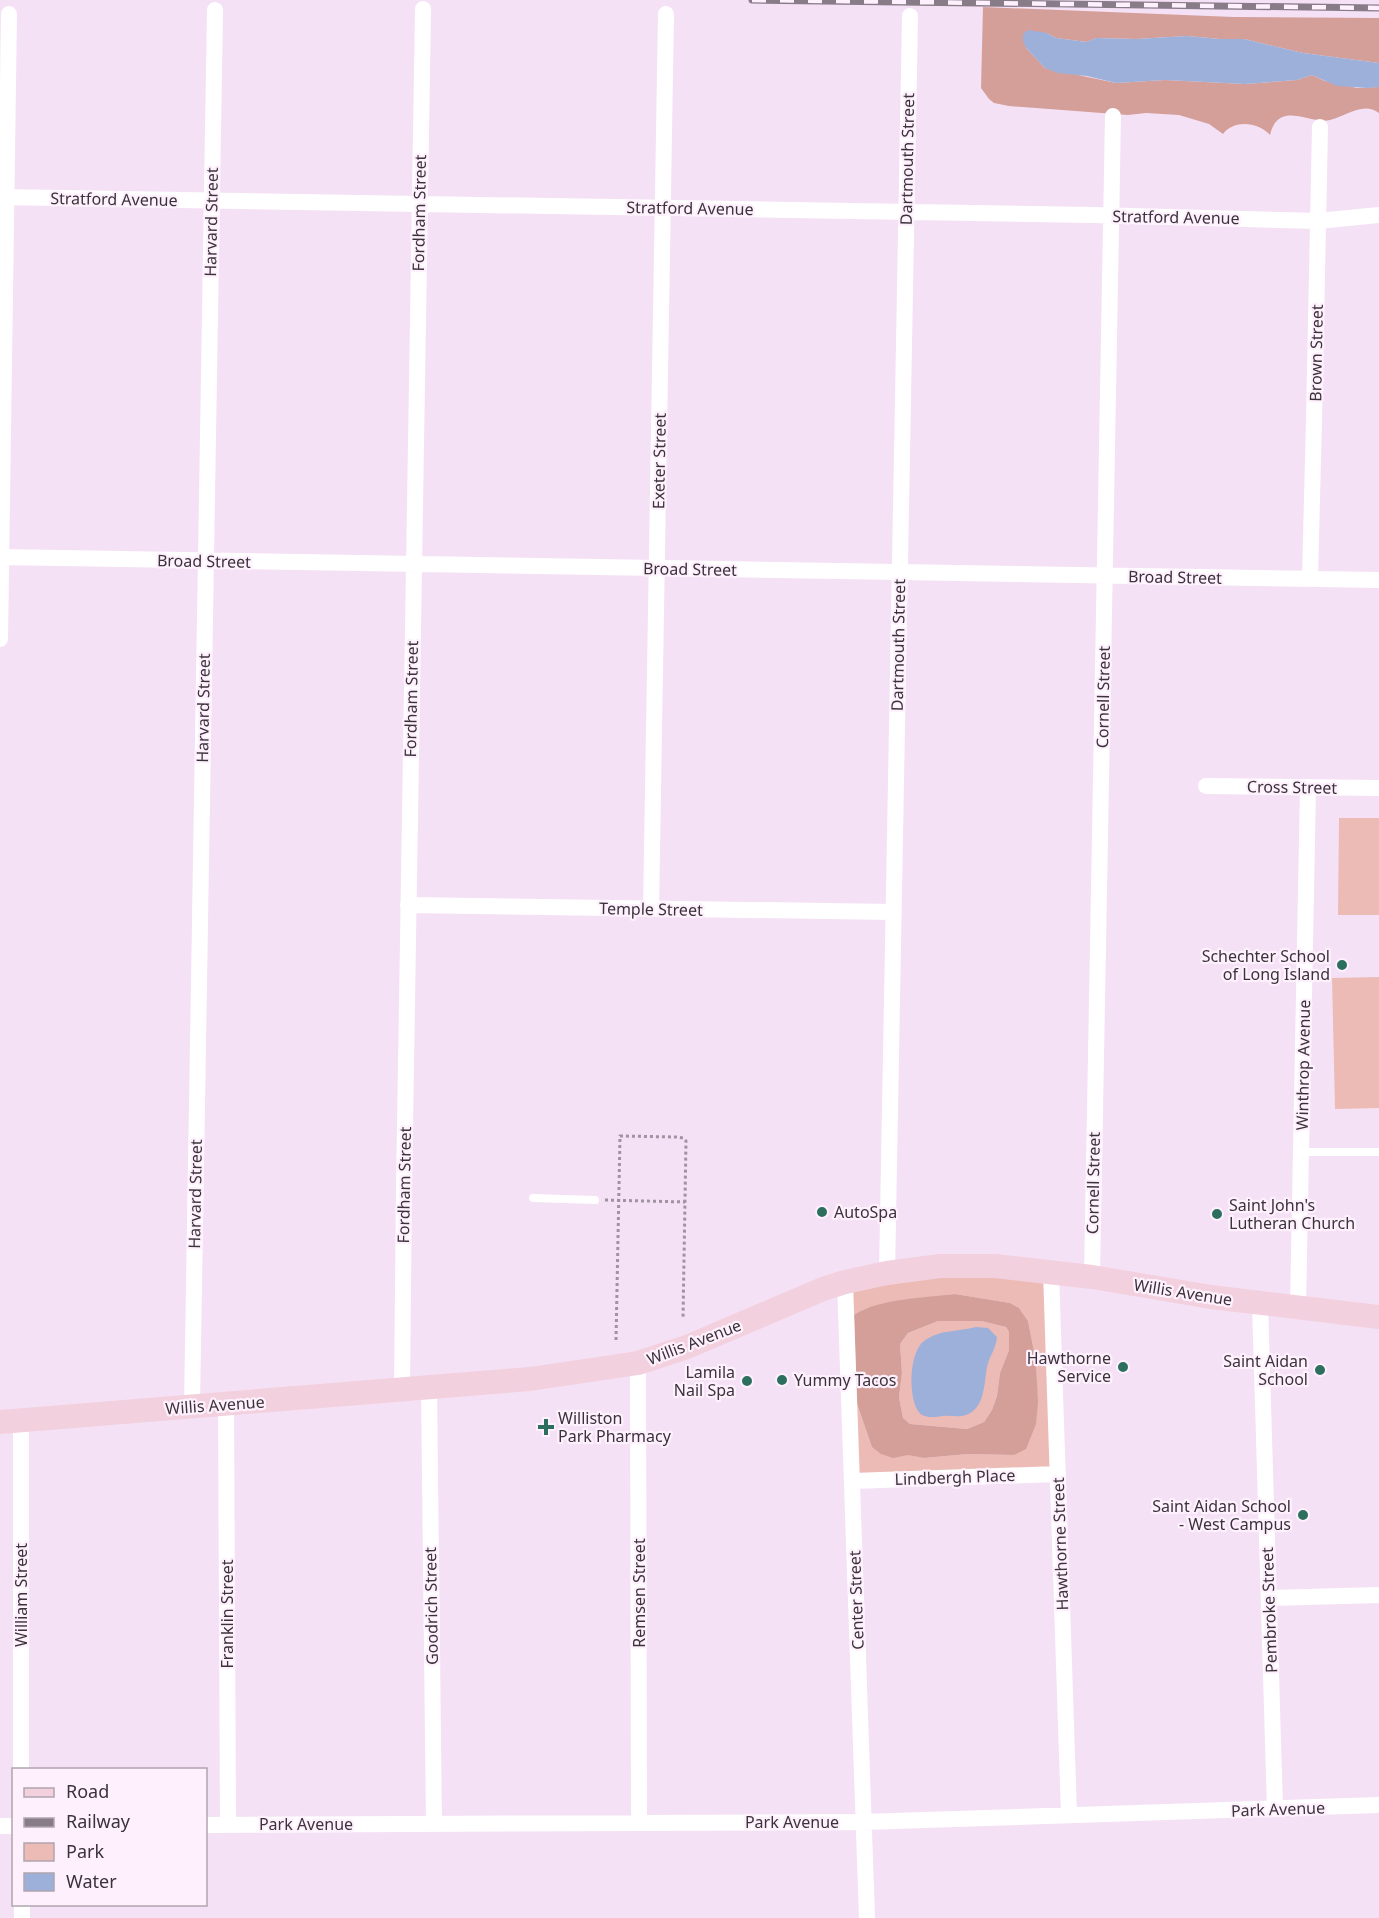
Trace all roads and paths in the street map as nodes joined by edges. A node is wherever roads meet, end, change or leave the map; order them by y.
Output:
1 (423, 9) dead end
2 (215, 10) dead end
3 (9, 14) dead end
4 (666, 14) dead end
5 (910, 16) dead end
6 (1113, 116) dead end
7 (1320, 127) dead end
8 (3, 197) edge
9 (212, 201) junction
10 (420, 204) junction
11 (663, 208) junction
12 (906, 212) junction
13 (1111, 215) junction
14 (1379, 215) edge
15 (1318, 221) junction
16 (0, 557) edge
17 (206, 561) junction
18 (414, 564) junction
19 (657, 568) junction
20 (899, 572) junction
21 (1105, 575) junction
22 (1310, 579) junction
23 (1379, 580) edge
24 (0, 639) edge
25 (1206, 786) dead end
26 (1308, 787) junction
27 (1379, 788) edge
28 (408, 905) junction
29 (651, 909) junction
30 (894, 912) junction
31 (1301, 1152) junction
32 (1379, 1152) edge
33 (533, 1198) dead end
34 (595, 1200) joint
35 (618, 1200) junction
36 (685, 1202) junction
37 (1051, 1272) junction
38 (887, 1273) junction
39 (1092, 1277) junction
40 (845, 1282) junction
41 (1260, 1303) junction
42 (1298, 1307) junction
43 (1379, 1317) edge
44 (683, 1319) dead end
45 (616, 1340) dead end
46 (638, 1363) junction
47 (429, 1388) junction
48 (402, 1390) junction
49 (226, 1404) junction
50 (192, 1407) junction
51 (11, 1421) edge
52 (1058, 1474) junction
53 (852, 1481) junction
54 (1379, 1595) edge
55 (1269, 1598) junction
56 (21, 1768) edge
57 (1379, 1805) edge
58 (1275, 1809) junction
59 (1069, 1815) junction
60 (864, 1822) junction
61 (639, 1823) junction
62 (207, 1824) edge
63 (228, 1824) junction
64 (434, 1824) junction
65 (867, 1918) edge

1 - 10 street, Fordham Street
2 - 9 street, Harvard Street
3 - 8 street
4 - 11 street, Exeter Street
5 - 12 street, Dartmouth Street
6 - 13 street, Cornell Street
7 - 15 street, Brown Street
8 - 9 street, Stratford Avenue
8 - 16 street
9 - 10 street, Stratford Avenue
9 - 17 street, Harvard Street
10 - 11 street, Stratford Avenue
10 - 18 street, Fordham Street
11 - 12 street, Stratford Avenue
11 - 19 street, Exeter Street
12 - 13 street, Stratford Avenue
12 - 20 street, Dartmouth Street
13 - 15 street, Stratford Avenue
13 - 21 street, Cornell Street
14 - 15 street, Stratford Avenue
15 - 22 street, Brown Street
16 - 17 street, Broad Street
16 - 24 street
17 - 18 street, Broad Street
17 - 50 street, Harvard Street
18 - 19 street, Broad Street
18 - 28 street, Fordham Street
19 - 20 street, Broad Street
19 - 29 street, Exeter Street
20 - 21 street, Broad Street
20 - 30 street, Dartmouth Street
21 - 22 street, Broad Street
21 - 39 street, Cornell Street
22 - 23 street, Broad Street
25 - 26 street, Cross Street
26 - 27 street, Cross Street
26 - 31 street, Winthrop Avenue
28 - 29 street, Temple Street
28 - 48 street, Fordham Street
29 - 30 street, Temple Street
30 - 38 street, Dartmouth Street
31 - 32 lane
31 - 42 street, Winthrop Avenue
33 - 34 lane
34 - 35 path
35 - 36 path
35 - 36 path
35 - 45 path
36 - 44 path
37 - 38 main road, Willis Avenue
37 - 39 main road, Willis Avenue
37 - 52 street, Hawthorne Street
38 - 40 main road, Willis Avenue
39 - 41 main road, Willis Avenue
40 - 46 main road, Willis Avenue
40 - 53 street, Center Street
41 - 42 main road, Willis Avenue
41 - 55 street, Pembroke Street
42 - 43 main road, Willis Avenue
46 - 47 main road, Willis Avenue
46 - 61 street, Remsen Street
47 - 48 main road, Willis Avenue
47 - 64 street, Goodrich Street
48 - 49 main road, Willis Avenue
49 - 50 main road, Willis Avenue
49 - 63 street, Franklin Street
50 - 51 main road, Willis Avenue
51 - 56 street, William Street
52 - 53 street, Lindbergh Place
52 - 59 street, Hawthorne Street
53 - 60 street, Center Street
54 - 55 street
55 - 58 street, Pembroke Street
57 - 58 street, Park Avenue
58 - 59 street, Park Avenue
59 - 60 street, Park Avenue
60 - 61 street, Park Avenue
60 - 65 street, Center Street
61 - 64 street, Park Avenue
62 - 63 street, Park Avenue
63 - 64 street, Park Avenue

